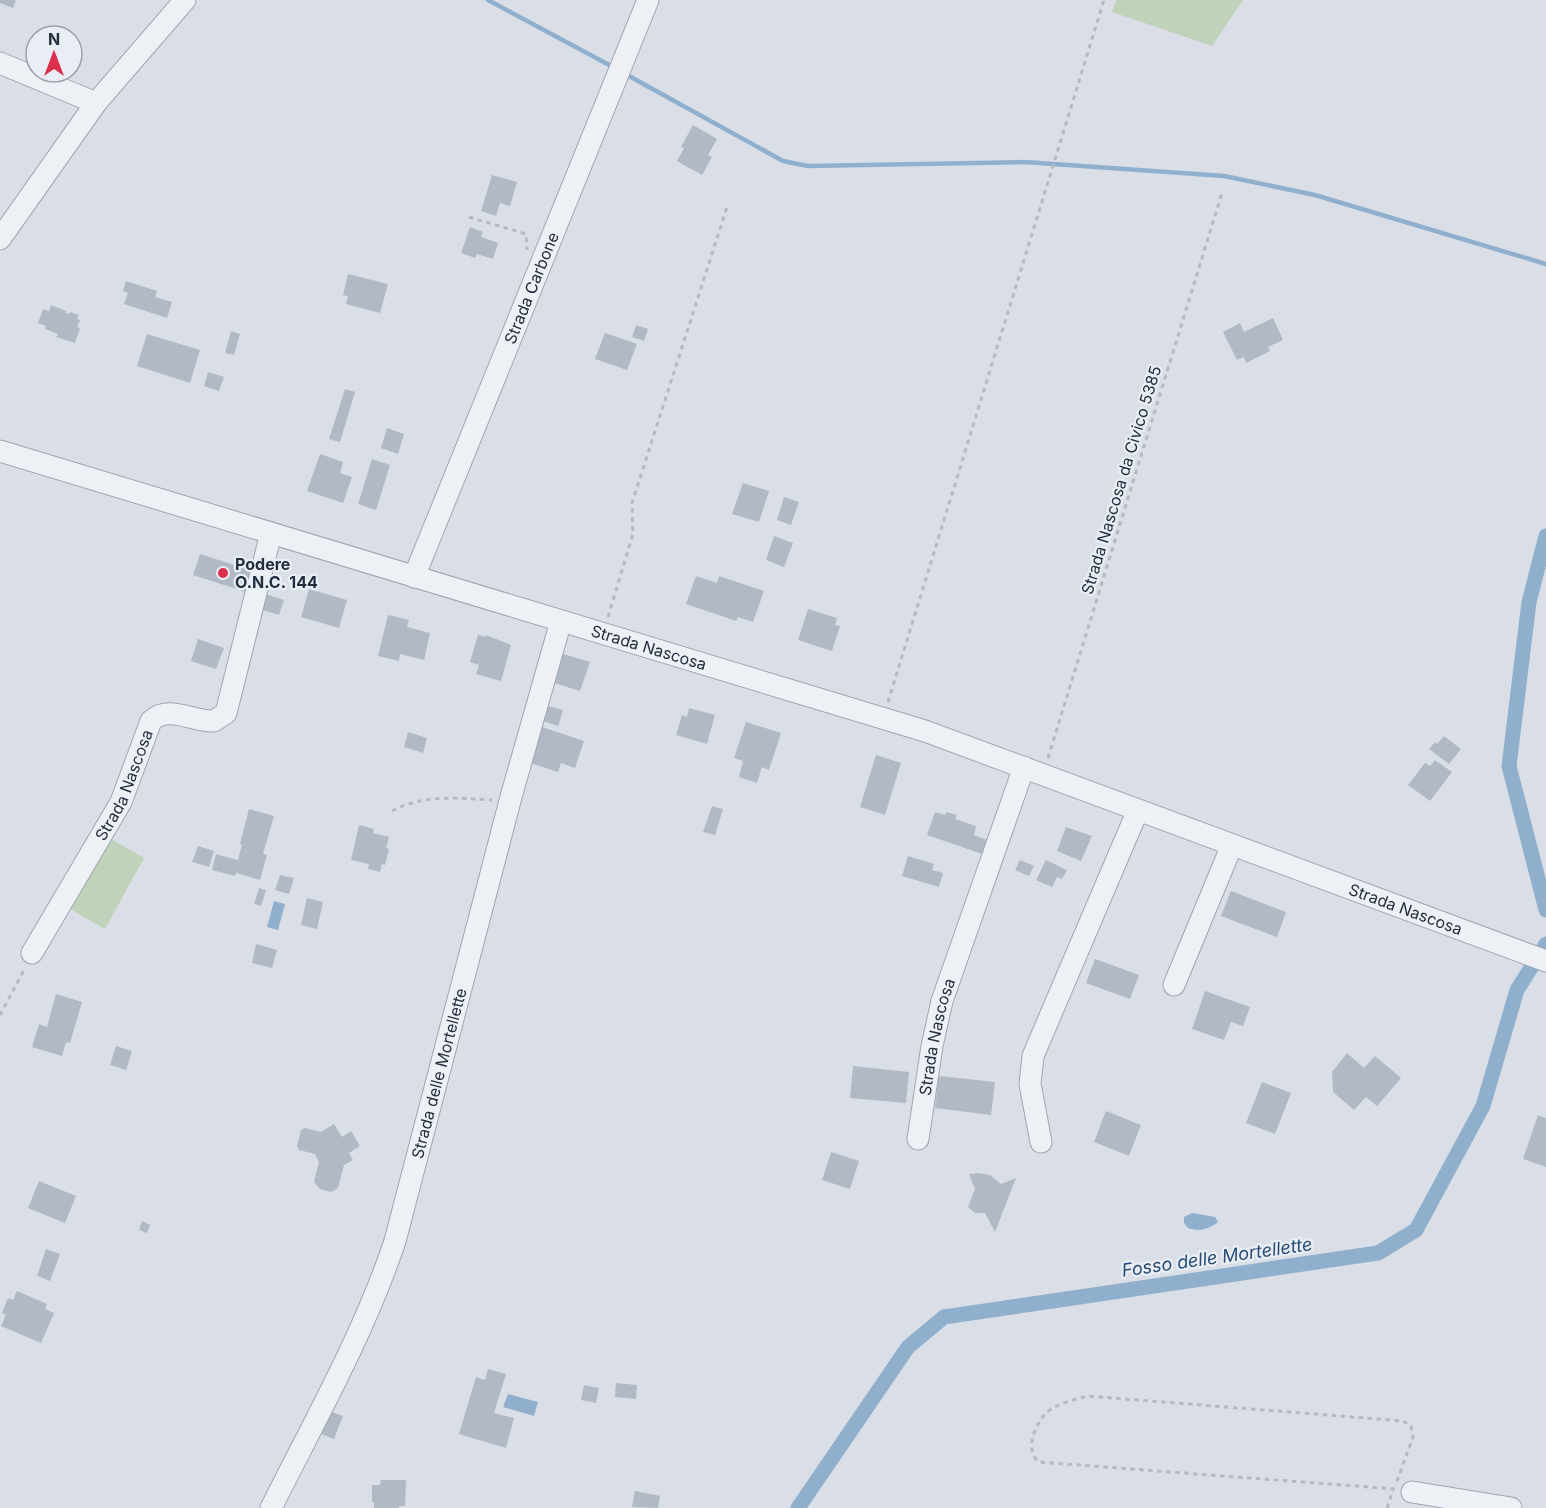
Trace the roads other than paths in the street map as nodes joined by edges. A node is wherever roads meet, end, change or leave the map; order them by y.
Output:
1 (185, 0) edge
2 (648, 0) edge
3 (0, 63) edge
4 (96, 104) junction
5 (0, 239) edge
6 (0, 451) edge
7 (271, 533) junction
8 (414, 577) junction
9 (561, 621) junction
10 (1033, 771) junction
11 (1138, 810) junction
12 (1232, 844) junction
13 (32, 953) road end
14 (1546, 961) edge
15 (1174, 985) dead end
16 (918, 1139) dead end
17 (1041, 1142) dead end
18 (1403, 1490) road end
19 (271, 1508) edge
20 (1511, 1508) edge

1 - 4 street
2 - 8 street, Strada Carbone
3 - 4 street
4 - 5 street
6 - 7 street, Strada Nascosa
7 - 8 street, Strada Nascosa
7 - 13 street, Strada Nascosa
8 - 9 street, Strada Nascosa
9 - 10 street, Strada Nascosa
9 - 19 street, Strada delle Mortellette
10 - 11 street, Strada Nascosa
10 - 16 street, Strada Nascosa
11 - 12 street, Strada Nascosa
11 - 17 street
12 - 14 street, Strada Nascosa
12 - 15 street
18 - 20 street

